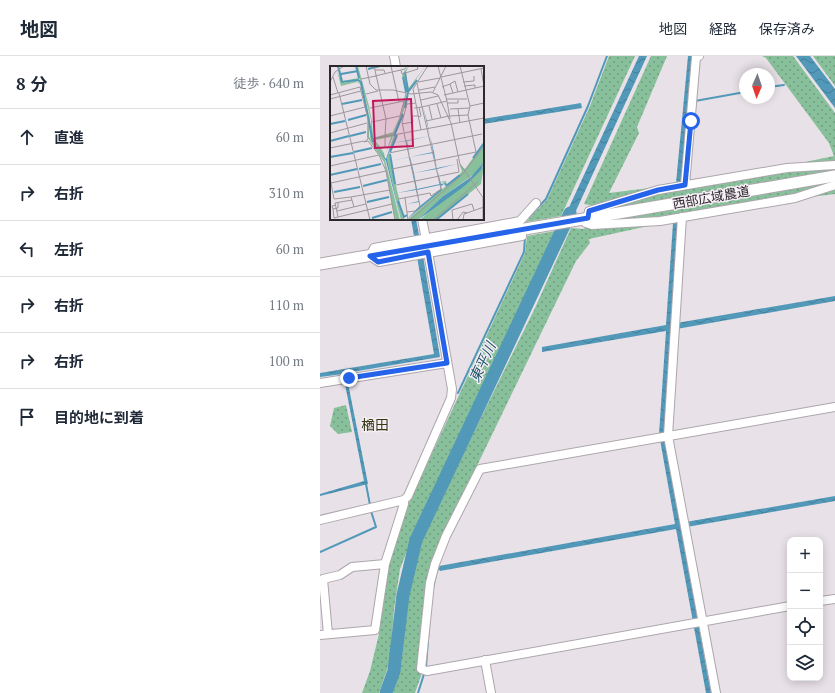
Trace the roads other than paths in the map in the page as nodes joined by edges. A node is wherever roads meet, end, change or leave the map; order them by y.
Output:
1 (394, 56) edge
2 (699, 56) edge
3 (396, 66) edge
4 (835, 165) edge
5 (835, 176) edge
6 (685, 185) junction
7 (835, 185) edge
8 (536, 203) dead end
9 (682, 217) junction
10 (588, 218) junction
11 (422, 220) edge
12 (522, 236) dead end
13 (426, 239) junction
14 (428, 252) junction
15 (370, 256) junction
16 (320, 264) edge
17 (447, 363) junction
18 (320, 383) edge
19 (835, 407) edge
20 (668, 436) junction
21 (404, 500) junction
22 (320, 520) edge
23 (385, 564) junction
24 (835, 598) edge
25 (823, 600) edge
26 (787, 607) edge
27 (702, 622) junction
28 (324, 635) edge
29 (486, 660) junction
30 (491, 693) edge
31 (716, 693) edge

1 - 3 street
2 - 6 street
4 - 6 street
5 - 10 street, 西部広域農道
6 - 10 street
7 - 9 street
8 - 13 street
9 - 10 street
9 - 20 street
10 - 15 street, 西部広域農道
11 - 13 street
12 - 14 street
13 - 15 street
14 - 15 street
14 - 17 street
15 - 16 street
17 - 18 street
17 - 21 street
19 - 20 street
20 - 27 street
20 - 29 street
21 - 22 street
21 - 23 street
23 - 28 street
23 - 28 street
24 - 25 street
26 - 27 street
27 - 29 street
27 - 31 street
29 - 30 street

